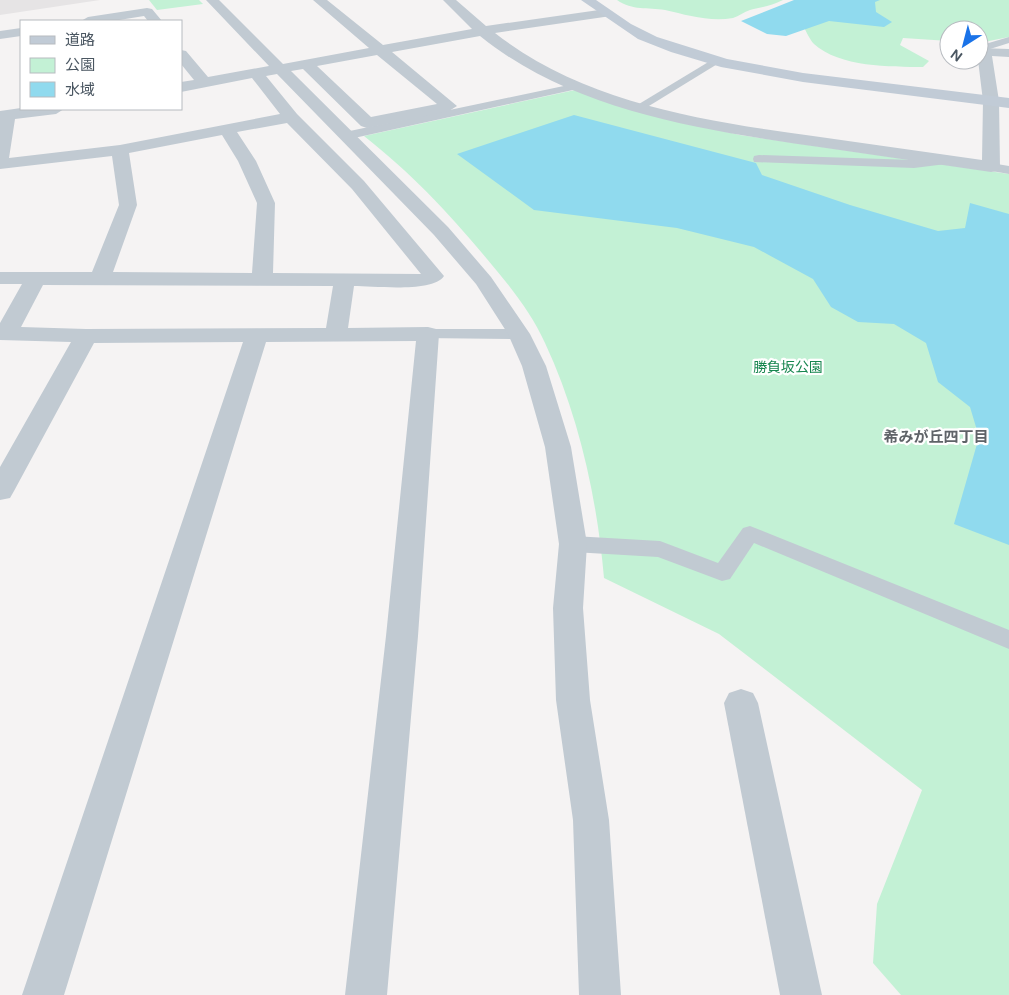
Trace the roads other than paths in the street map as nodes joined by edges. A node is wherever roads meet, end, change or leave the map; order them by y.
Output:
1 (212, 0) edge
2 (319, 0) edge
3 (449, 0) edge
4 (587, 0) edge
5 (606, 13) junction
6 (95, 20) edge
7 (154, 20) edge
8 (483, 31) junction
9 (20, 32) edge
10 (0, 35) edge
11 (1009, 40) edge
12 (989, 46) edge
13 (382, 49) junction
14 (989, 51) edge
15 (1009, 53) edge
16 (182, 55) edge
17 (715, 61) junction
18 (306, 64) junction
19 (987, 70) edge
20 (268, 71) junction
21 (204, 82) junction
22 (578, 86) junction
23 (182, 87) edge
24 (991, 101) junction
25 (1009, 103) edge
26 (640, 107) junction
27 (49, 110) edge
28 (4, 116) edge
29 (290, 117) junction
30 (227, 130) junction
31 (345, 136) junction
32 (120, 150) junction
33 (0, 158) edge
34 (760, 159) dead end
35 (946, 160) junction
36 (0, 164) edge
37 (991, 166) junction
38 (1009, 170) edge
39 (0, 278) edge
40 (36, 278) junction
41 (262, 278) junction
42 (100, 279) junction
43 (344, 280) junction
44 (3, 333) edge
45 (428, 334) junction
46 (519, 334) junction
47 (336, 335) junction
48 (86, 336) junction
49 (256, 336) junction
50 (0, 491) edge
51 (573, 544) junction
52 (1009, 640) edge
53 (741, 703) dead end
54 (44, 995) edge
55 (366, 995) edge
56 (600, 995) edge
57 (802, 995) edge

1 - 20 street
2 - 13 street
3 - 8 street
4 - 5 street
5 - 8 street
5 - 17 street
6 - 7 street
8 - 13 street
8 - 22 street
9 - 10 street
11 - 12 lane
13 - 18 street
13 - 18 street
14 - 15 street
16 - 21 street
17 - 24 street
17 - 26 lane
18 - 20 street
19 - 24 street
20 - 21 street
20 - 29 street
20 - 31 street
21 - 23 street
22 - 26 street
22 - 31 lane
24 - 25 street
24 - 37 street
26 - 35 street
27 - 28 street
28 - 33 street
29 - 30 street
29 - 43 street
30 - 32 street
30 - 41 street
31 - 46 street
32 - 36 street
32 - 42 street
34 - 35 lane
35 - 37 street
37 - 38 lane
39 - 40 street
40 - 42 street
40 - 44 street
41 - 42 street
41 - 43 street
43 - 47 street
44 - 48 street
45 - 46 lane
45 - 47 street
45 - 55 street
46 - 51 street
47 - 49 street
48 - 49 street
48 - 50 street
49 - 54 street
51 - 52 lane
51 - 56 street
53 - 57 street

